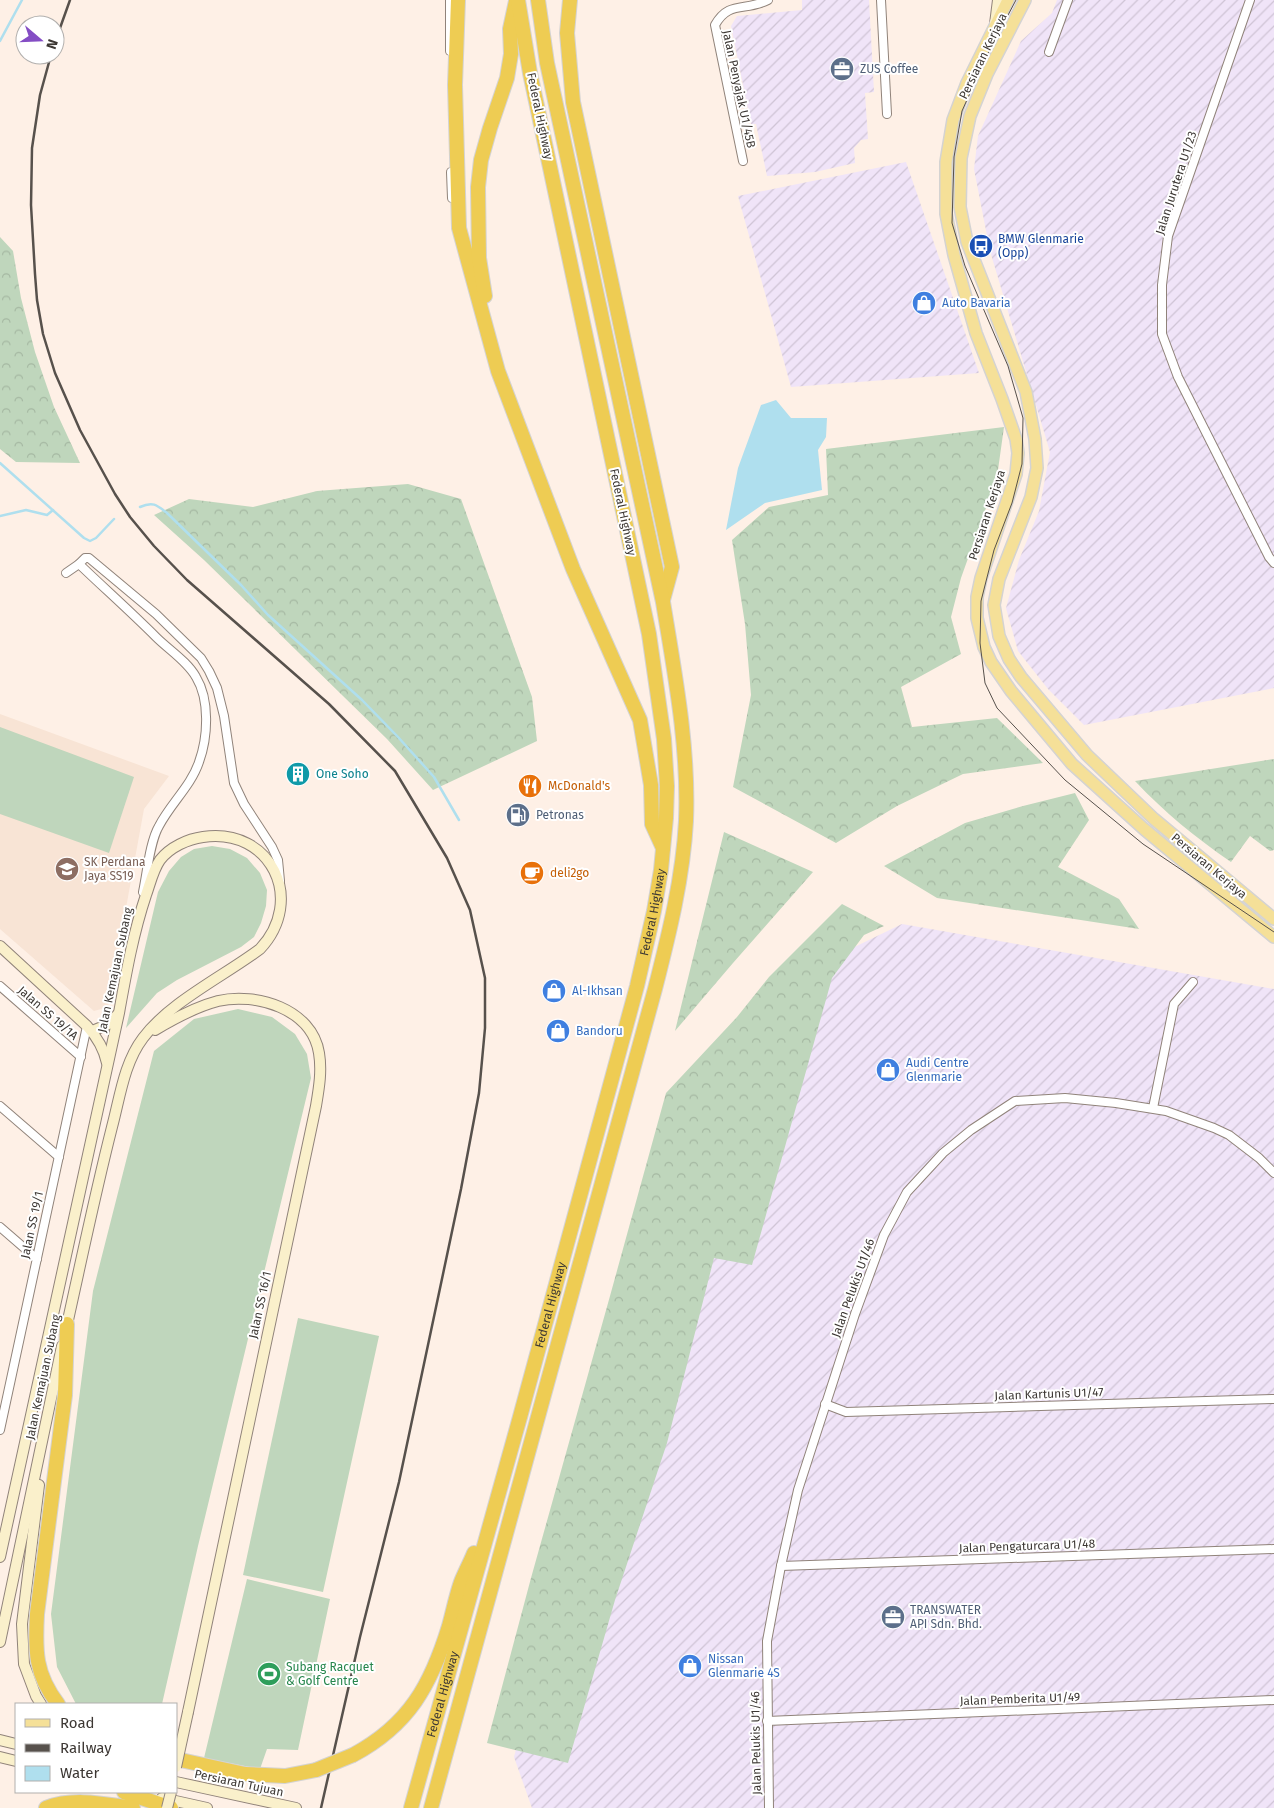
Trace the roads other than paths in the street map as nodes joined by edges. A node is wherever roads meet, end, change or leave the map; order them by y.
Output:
1 (450, 0) edge
2 (458, 0) edge
3 (517, 0) edge
4 (538, 0) edge
5 (570, 0) edge
6 (768, 0) edge
7 (881, 0) edge
8 (998, 0) edge
9 (1008, 0) edge
10 (1025, 0) edge
11 (1068, 0) edge
12 (1250, 0) edge
13 (995, 25) junction
14 (1049, 52) dead end
15 (887, 114) dead end
16 (743, 161) dead end
17 (467, 259) junction
18 (498, 371) junction
19 (1274, 563) edge
20 (79, 564) junction
21 (66, 573) dead end
22 (663, 602) junction
23 (156, 614) junction
24 (145, 626) junction
25 (663, 848) junction
26 (280, 888) junction
27 (1274, 919) edge
28 (136, 923) junction
29 (1274, 938) edge
30 (0, 946) edge
31 (1193, 982) dead end
32 (0, 986) edge
33 (119, 1014) junction
34 (90, 1029) junction
35 (144, 1037) junction
36 (81, 1057) junction
37 (108, 1064) junction
38 (0, 1106) edge
39 (1153, 1108) junction
40 (59, 1157) junction
41 (1274, 1173) edge
42 (0, 1227) edge
43 (37, 1258) junction
44 (67, 1324) junction
45 (1274, 1399) edge
46 (826, 1404) junction
47 (47, 1414) junction
48 (0, 1430) edge
49 (492, 1514) junction
50 (1274, 1549) edge
51 (0, 1557) edge
52 (781, 1566) junction
53 (0, 1642) edge
54 (1274, 1700) edge
55 (40, 1703) edge
56 (57, 1703) edge
57 (767, 1721) junction
58 (0, 1740) edge
59 (15, 1744) edge
60 (0, 1757) edge
61 (178, 1757) edge
62 (178, 1759) edge
63 (15, 1762) edge
64 (178, 1782) edge
65 (129, 1793) edge
66 (135, 1793) edge
67 (170, 1802) edge
68 (46, 1808) edge
69 (133, 1808) edge
70 (207, 1808) edge
71 (296, 1808) edge
72 (411, 1808) edge
73 (431, 1808) edge
74 (769, 1808) edge

1 - 17 street
2 - 17 highway
3 - 18 highway
3 - 25 highway, Federal Highway
4 - 22 highway, Federal Highway
5 - 22 highway
6 - 16 street, Jalan Penyajak U1/45B
7 - 15 street
8 - 13 main road
9 - 13 main road, Persiaran Kerjaya
10 - 27 main road, Persiaran Kerjaya
11 - 14 street
12 - 19 street, Jalan Jurutera U1/23
13 - 29 main road, Persiaran Kerjaya
17 - 18 highway
18 - 25 highway
20 - 21 street
20 - 23 street
20 - 24 street
22 - 73 highway, Federal Highway
23 - 24 street
23 - 26 street
24 - 28 street
25 - 49 highway, Federal Highway
26 - 28 main road, Jalan Kemajuan Subang
26 - 35 main road, Jalan Kemajuan Subang
28 - 33 main road, Jalan Kemajuan Subang
30 - 34 main road
31 - 39 street
32 - 36 street, Jalan SS 19/1A
33 - 34 main road
33 - 37 main road, Jalan Kemajuan Subang
34 - 36 street, Jalan SS 19/1
34 - 37 main road
35 - 44 main road, Jalan Kemajuan Subang
35 - 61 main road, Jalan SS 16/1, bridge
36 - 40 street, Jalan SS 19/1
37 - 51 main road, Jalan Kemajuan Subang
38 - 40 street
39 - 41 street, Jalan Pelukis U1/46
39 - 46 street, Jalan Pelukis U1/46
40 - 43 street, Jalan SS 19/1
42 - 43 street
43 - 48 street, Jalan SS 19/1
44 - 47 main road, Jalan Kemajuan Subang
44 - 56 highway
45 - 46 street, Jalan Kartunis U1/47
46 - 52 street, Jalan Pelukis U1/46
47 - 53 main road, Jalan Kemajuan Subang
47 - 55 main road
49 - 62 highway, bridge
49 - 72 highway, Federal Highway
50 - 52 street, Jalan Pengaturcara U1/48
52 - 57 street, Jalan Pelukis U1/46
54 - 57 street, Jalan Pemberita U1/49
57 - 74 street, Jalan Pelukis U1/46
58 - 59 main road
60 - 63 main road
64 - 71 main road, Persiaran Tujuan
65 - 67 highway
66 - 67 main road
67 - 70 main road
68 - 69 highway

